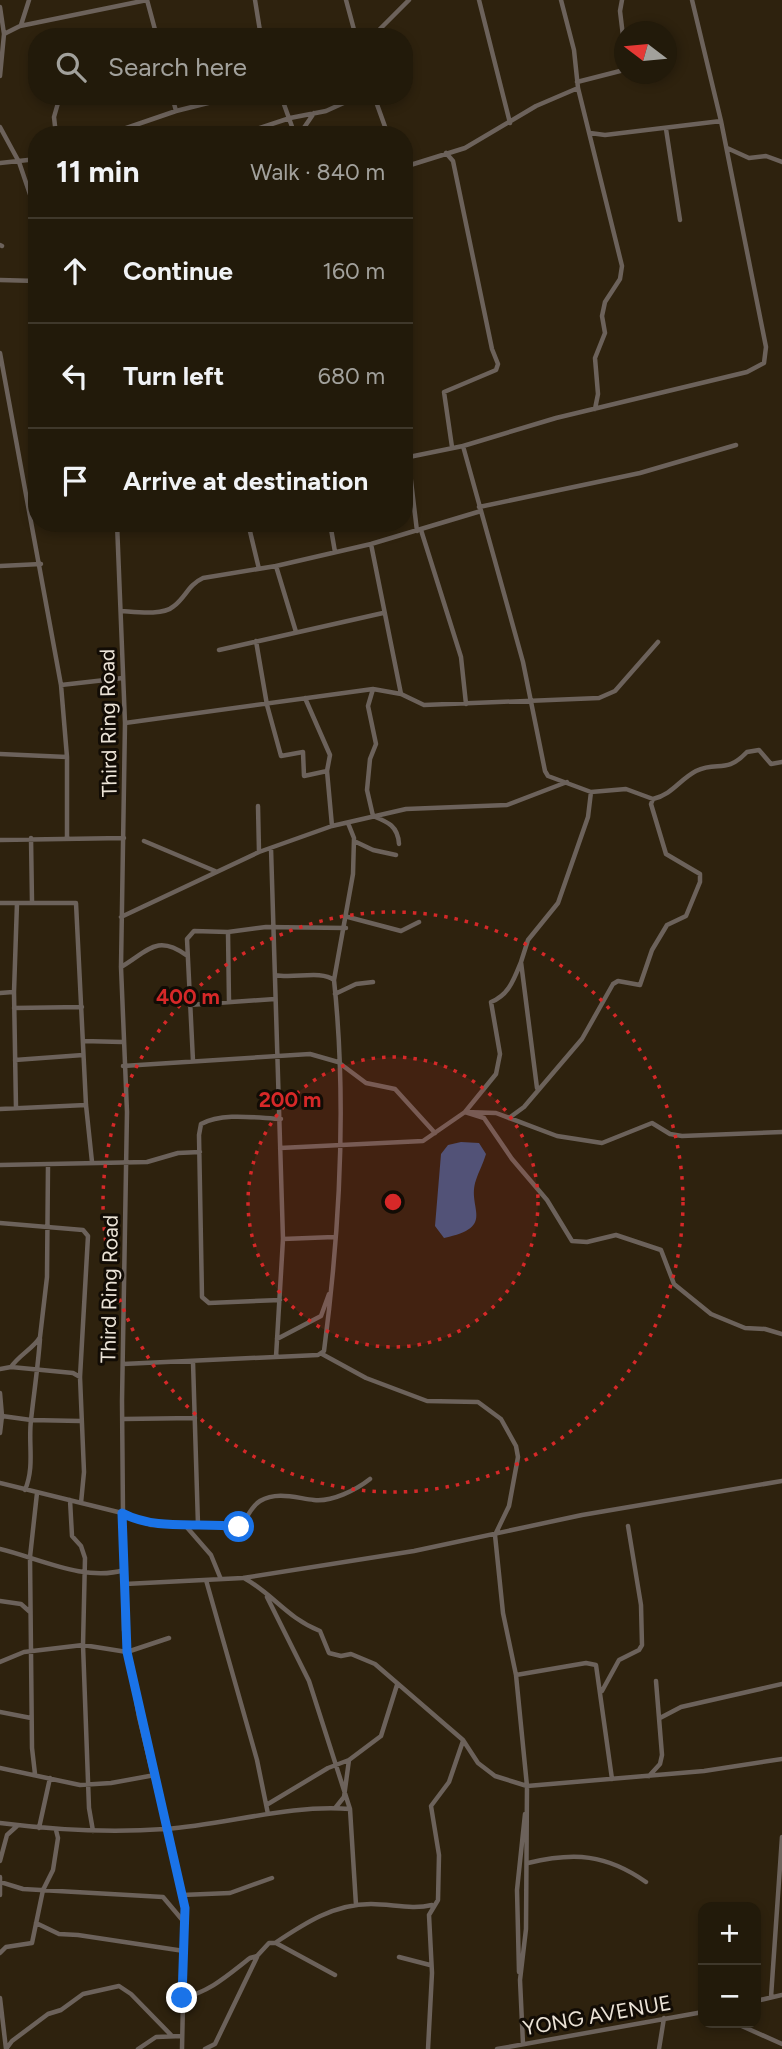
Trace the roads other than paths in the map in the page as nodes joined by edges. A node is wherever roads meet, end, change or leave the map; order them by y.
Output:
1 (29, 0) edge
2 (147, 0) edge
3 (255, 0) edge
4 (346, 0) edge
5 (409, 0) edge
6 (479, 0) edge
7 (561, 0) edge
8 (622, 0) edge
9 (692, 0) edge
10 (0, 7) edge
11 (621, 21) edge
12 (20, 26) junction
13 (155, 28) edge
14 (260, 28) edge
15 (354, 28) edge
16 (381, 28) edge
17 (4, 34) junction
18 (614, 73) edge
19 (0, 76) edge
20 (577, 82) junction
21 (578, 88) junction
22 (57, 105) edge
23 (174, 105) edge
24 (200, 105) edge
25 (285, 105) edge
26 (341, 105) edge
27 (377, 105) edge
28 (176, 111) junction
29 (314, 113) junction
30 (290, 118) junction
31 (721, 121) junction
32 (510, 123) junction
33 (55, 126) edge
34 (132, 126) edge
35 (266, 126) edge
36 (293, 126) edge
37 (304, 126) edge
38 (385, 126) edge
39 (0, 127) edge
40 (666, 129) junction
41 (590, 133) junction
42 (726, 148) junction
43 (446, 153) junction
44 (28, 160) edge
45 (19, 162) junction
46 (782, 162) edge
47 (0, 163) edge
48 (413, 164) edge
49 (28, 188) edge
50 (680, 220) dead end
51 (0, 280) edge
52 (28, 281) edge
53 (0, 353) edge
54 (595, 409) junction
55 (736, 445) dead end
56 (463, 446) junction
57 (452, 447) junction
58 (413, 455) edge
59 (413, 496) edge
60 (28, 497) edge
61 (480, 509) junction
62 (419, 530) junction
63 (35, 532) edge
64 (118, 532) edge
65 (250, 532) edge
66 (332, 532) edge
67 (412, 532) edge
68 (413, 532) edge
69 (371, 544) junction
70 (335, 552) junction
71 (41, 564) junction
72 (0, 566) edge
73 (276, 566) junction
74 (259, 569) junction
75 (122, 611) junction
76 (383, 613) junction
77 (296, 632) junction
78 (256, 641) junction
79 (658, 642) dead end
80 (219, 650) dead end
81 (122, 678) junction
82 (61, 685) junction
83 (373, 689) junction
84 (401, 694) junction
85 (305, 698) junction
86 (529, 700) junction
87 (267, 705) junction
88 (466, 705) junction
89 (125, 723) junction
90 (0, 754) edge
91 (67, 757) junction
92 (782, 762) edge
93 (327, 772) junction
94 (568, 782) junction
95 (591, 792) junction
96 (653, 799) junction
97 (258, 806) dead end
98 (373, 816) junction
99 (348, 823) junction
100 (332, 826) junction
101 (67, 837) junction
102 (31, 838) junction
103 (124, 838) junction
104 (0, 840) edge
105 (144, 841) dead end
106 (354, 841) junction
107 (399, 844) dead end
108 (271, 848) junction
109 (259, 852) junction
110 (396, 855) dead end
111 (215, 872) junction
112 (32, 902) junction
113 (0, 903) edge
114 (17, 903) junction
115 (121, 917) junction
116 (348, 918) junction
117 (419, 922) dead end
118 (273, 927) junction
119 (346, 928) junction
120 (228, 932) junction
121 (187, 956) junction
122 (521, 962) junction
123 (121, 967) junction
124 (275, 975) junction
125 (334, 980) junction
126 (373, 982) dead end
127 (13, 992) junction
128 (0, 993) edge
129 (335, 994) junction
130 (275, 999) junction
131 (229, 1002) junction
132 (189, 1005) junction
133 (82, 1007) junction
134 (14, 1008) junction
135 (83, 1041) junction
136 (122, 1042) junction
137 (83, 1055) junction
138 (277, 1055) junction
139 (15, 1060) junction
140 (193, 1061) junction
141 (338, 1062) junction
142 (123, 1066) junction
143 (537, 1088) junction
144 (86, 1105) junction
145 (16, 1108) junction
146 (0, 1109) edge
147 (465, 1112) junction
148 (509, 1118) junction
149 (281, 1119) junction
150 (782, 1132) edge
151 (435, 1133) junction
152 (340, 1147) junction
153 (280, 1148) junction
154 (200, 1152) junction
155 (92, 1162) junction
156 (127, 1162) junction
157 (48, 1165) junction
158 (0, 1166) edge
159 (0, 1223) edge
160 (46, 1228) junction
161 (334, 1237) junction
162 (283, 1239) junction
163 (332, 1283) junction
164 (280, 1300) junction
165 (782, 1334) edge
166 (40, 1337) junction
167 (277, 1339) junction
168 (322, 1354) junction
169 (276, 1357) junction
170 (193, 1362) junction
171 (123, 1364) junction
172 (11, 1367) junction
173 (82, 1367) junction
174 (0, 1369) edge
175 (37, 1370) junction
176 (73, 1373) junction
177 (80, 1377) junction
178 (0, 1393) edge
179 (2, 1416) edge
180 (195, 1418) junction
181 (124, 1419) junction
182 (31, 1420) junction
183 (80, 1421) junction
184 (0, 1433) edge
185 (370, 1479) dead end
186 (782, 1481) edge
187 (0, 1483) edge
188 (25, 1490) junction
189 (37, 1493) junction
190 (70, 1500) junction
191 (81, 1503) junction
192 (122, 1513) junction
193 (184, 1524) junction
194 (198, 1525) junction
195 (628, 1526) dead end
196 (495, 1535) junction
197 (0, 1549) edge
198 (30, 1557) junction
199 (84, 1570) junction
200 (124, 1570) junction
201 (220, 1577) junction
202 (243, 1578) junction
203 (206, 1580) junction
204 (125, 1584) junction
205 (265, 1595) junction
206 (0, 1601) edge
207 (31, 1613) junction
208 (169, 1639) dead end
209 (83, 1646) junction
210 (33, 1651) junction
211 (127, 1652) junction
212 (0, 1662) edge
213 (516, 1675) junction
214 (656, 1681) dead end
215 (782, 1684) edge
216 (397, 1685) junction
217 (601, 1692) junction
218 (0, 1712) edge
219 (31, 1718) junction
220 (660, 1718) junction
221 (463, 1740) junction
222 (782, 1759) edge
223 (349, 1760) junction
224 (337, 1764) junction
225 (0, 1768) edge
226 (35, 1774) junction
227 (155, 1775) junction
228 (649, 1776) junction
229 (50, 1778) junction
230 (612, 1779) junction
231 (89, 1783) junction
232 (527, 1786) junction
233 (345, 1794) junction
234 (268, 1805) junction
235 (527, 1806) junction
236 (336, 1808) junction
237 (350, 1809) junction
238 (268, 1814) junction
239 (0, 1823) edge
240 (18, 1825) junction
241 (39, 1828) junction
242 (166, 1829) junction
243 (56, 1830) junction
244 (93, 1831) junction
245 (782, 1837) edge
246 (0, 1861) edge
247 (528, 1863) junction
248 (272, 1878) dead end
249 (0, 1880) edge
250 (646, 1882) dead end
251 (43, 1890) junction
252 (0, 1895) edge
253 (183, 1895) junction
254 (356, 1905) junction
255 (434, 1905) junction
256 (184, 1922) junction
257 (36, 1923) junction
258 (275, 1943) junction
259 (775, 1948) junction
260 (184, 1951) junction
261 (782, 1952) edge
262 (0, 1953) edge
263 (257, 1956) junction
264 (398, 1957) dead end
265 (430, 1965) junction
266 (335, 1975) dead end
267 (520, 1980) junction
268 (782, 1995) edge
269 (771, 1997) junction
270 (0, 1998) edge
271 (182, 1998) junction
272 (761, 2000) edge
273 (0, 2004) edge
274 (698, 2013) edge
275 (664, 2018) junction
276 (746, 2028) edge
277 (172, 2036) junction
278 (182, 2036) junction
279 (523, 2044) junction
280 (782, 2044) edge
281 (0, 2046) edge
282 (6, 2049) edge
283 (138, 2049) edge
284 (182, 2049) edge
285 (205, 2049) edge
286 (428, 2049) edge
287 (497, 2049) edge
288 (659, 2049) edge

1 - 12 street
2 - 12 street
2 - 13 street
3 - 14 street
4 - 15 street
5 - 16 street
6 - 32 street
7 - 20 street
8 - 11 street
9 - 31 street
10 - 17 street
12 - 17 street
17 - 19 street
18 - 20 street
20 - 21 street
21 - 32 street
21 - 41 street
22 - 33 street
23 - 28 street
24 - 28 street
25 - 30 street
26 - 29 street
27 - 38 street
28 - 34 street
29 - 30 street
29 - 37 street
30 - 35 street
30 - 36 street
31 - 40 street
31 - 42 street
32 - 43 street
39 - 45 street
40 - 41 street
40 - 50 street
41 - 54 street
42 - 46 street
42 - 54 street
43 - 48 street
43 - 57 street
44 - 45 street
45 - 47 street
45 - 49 street
51 - 52 street
53 - 60 street
54 - 56 street
55 - 61 street
56 - 57 street
56 - 61 street
57 - 58 street
59 - 62 street
61 - 62 street
61 - 86 street
62 - 68 street
62 - 88 street
63 - 71 street
64 - 75 street, Third Ring Road
65 - 74 street
66 - 70 street
67 - 69 street
69 - 70 street
69 - 76 street
70 - 73 street
71 - 72 street
71 - 82 street
73 - 74 street
73 - 77 street
74 - 75 street
75 - 81 street, Third Ring Road
76 - 77 street
76 - 84 street
77 - 78 street
78 - 80 street
78 - 87 street
79 - 86 street
81 - 82 street
81 - 89 street, Third Ring Road
82 - 91 street
83 - 84 street
83 - 85 street
83 - 98 street
84 - 88 street
85 - 87 street
85 - 93 street
86 - 88 street
86 - 94 street
87 - 89 street
87 - 93 street
89 - 103 street, Third Ring Road
90 - 91 street
91 - 101 street
92 - 96 street
93 - 100 street
94 - 95 street
94 - 98 street
95 - 96 street
95 - 122 street
96 - 143 street
97 - 109 street
98 - 99 street
98 - 107 street
99 - 100 street
99 - 106 street
100 - 108 street
101 - 102 street
101 - 103 street
102 - 104 street
102 - 112 street
103 - 115 street, Third Ring Road
105 - 111 street
106 - 110 street
106 - 116 street
108 - 109 street
108 - 118 street
109 - 111 street
111 - 115 street
112 - 114 street
112 - 133 street
113 - 114 street
114 - 127 street
115 - 123 street, Third Ring Road
116 - 117 street
116 - 119 street
118 - 119 street
118 - 120 street
118 - 124 street
119 - 125 street
120 - 121 street
120 - 131 street
121 - 123 street
121 - 132 street
122 - 143 street
122 - 147 street
123 - 136 street, Third Ring Road
124 - 125 street
124 - 130 street
125 - 129 street
126 - 129 street
127 - 128 street
127 - 134 street
129 - 141 street
130 - 131 street
130 - 138 street
131 - 132 street
132 - 140 street
133 - 134 street
133 - 135 street
134 - 139 street
135 - 136 street
135 - 137 street
136 - 142 street, Third Ring Road
137 - 139 street
137 - 144 street
138 - 140 street
138 - 141 street
138 - 149 street
139 - 145 street
140 - 142 street
141 - 151 street
141 - 152 street
142 - 156 street, Third Ring Road
143 - 148 street
144 - 145 street
144 - 155 street
145 - 146 street
147 - 148 street
147 - 151 street
147 - 165 street
148 - 150 street
149 - 153 street
149 - 154 street
151 - 152 street
152 - 153 street
152 - 161 street
153 - 162 street
154 - 156 street
154 - 164 street
155 - 156 street
155 - 157 street
156 - 171 street, Third Ring Road
157 - 158 street
157 - 160 street
159 - 160 street
160 - 166 street
160 - 173 street
161 - 162 street
161 - 163 street
162 - 164 street
163 - 167 street
163 - 168 street
164 - 167 street
166 - 172 street
166 - 175 street
167 - 169 street
168 - 169 street
168 - 196 street
169 - 170 street
170 - 171 street
170 - 180 street
171 - 181 street, Third Ring Road
172 - 174 street
172 - 175 street
173 - 176 street
173 - 177 street
175 - 176 street
175 - 182 street
176 - 177 street
177 - 183 street
178 - 179 street
179 - 182 street
179 - 184 street
180 - 181 street
180 - 194 street
181 - 192 street, Third Ring Road
182 - 183 street
182 - 188 street
183 - 191 street
185 - 194 street
186 - 196 street
187 - 188 street
188 - 189 street
189 - 190 street
189 - 198 street
190 - 191 street
190 - 199 street
191 - 192 street
192 - 193 street
192 - 200 street, Third Ring Road
193 - 194 street
193 - 201 street
195 - 217 street
196 - 202 street
196 - 213 street
197 - 198 street
198 - 199 street
198 - 207 street
199 - 200 street
199 - 209 street
200 - 204 street, Third Ring Road
201 - 202 street
201 - 203 street
202 - 205 street
203 - 204 street
203 - 234 street
204 - 211 street, Third Ring Road
205 - 216 street
205 - 224 street
206 - 207 street
207 - 210 street
208 - 211 street
209 - 210 street
209 - 211 street
209 - 231 street
210 - 212 street
210 - 219 street
211 - 227 street, Third Ring Road
213 - 217 street
213 - 232 street
214 - 220 street
215 - 220 street
216 - 221 street
216 - 223 street
217 - 230 street
218 - 219 street
219 - 226 street
220 - 228 street
221 - 232 street
221 - 255 street
222 - 228 street
223 - 224 street
223 - 233 street
224 - 233 street
224 - 234 street
225 - 226 street
226 - 229 street
227 - 231 street
227 - 242 street, Third Ring Road
228 - 230 street
229 - 231 street
229 - 241 street
230 - 232 street
231 - 244 street
232 - 235 street
233 - 236 street
233 - 237 street
234 - 238 street
235 - 247 street
235 - 267 street
236 - 237 street
236 - 238 street
237 - 254 street
238 - 242 street
239 - 240 street
240 - 241 street
240 - 246 street
241 - 243 street
242 - 244 street
242 - 253 street, Third Ring Road
243 - 244 street
243 - 251 street
245 - 259 street
247 - 250 street
247 - 267 street
248 - 253 street
249 - 251 street
249 - 252 street
251 - 256 street
251 - 257 street
253 - 256 street, Third Ring Road
254 - 255 street
254 - 258 street
255 - 265 street
256 - 260 street, Third Ring Road
257 - 260 street
257 - 262 street
258 - 263 street
258 - 266 street
259 - 261 street
259 - 269 street
260 - 271 street, Third Ring Road
263 - 271 street
263 - 285 street
264 - 265 street
265 - 286 street
267 - 279 street
268 - 269 street
269 - 272 street
270 - 273 street
271 - 278 street, Third Ring Road
273 - 282 street
274 - 275 street, YONG AVENUE
275 - 279 street, YONG AVENUE
275 - 288 street
276 - 280 street
277 - 278 street
277 - 282 street
277 - 283 street
278 - 284 street, Third Ring Road
279 - 287 street, YONG AVENUE
281 - 282 street

